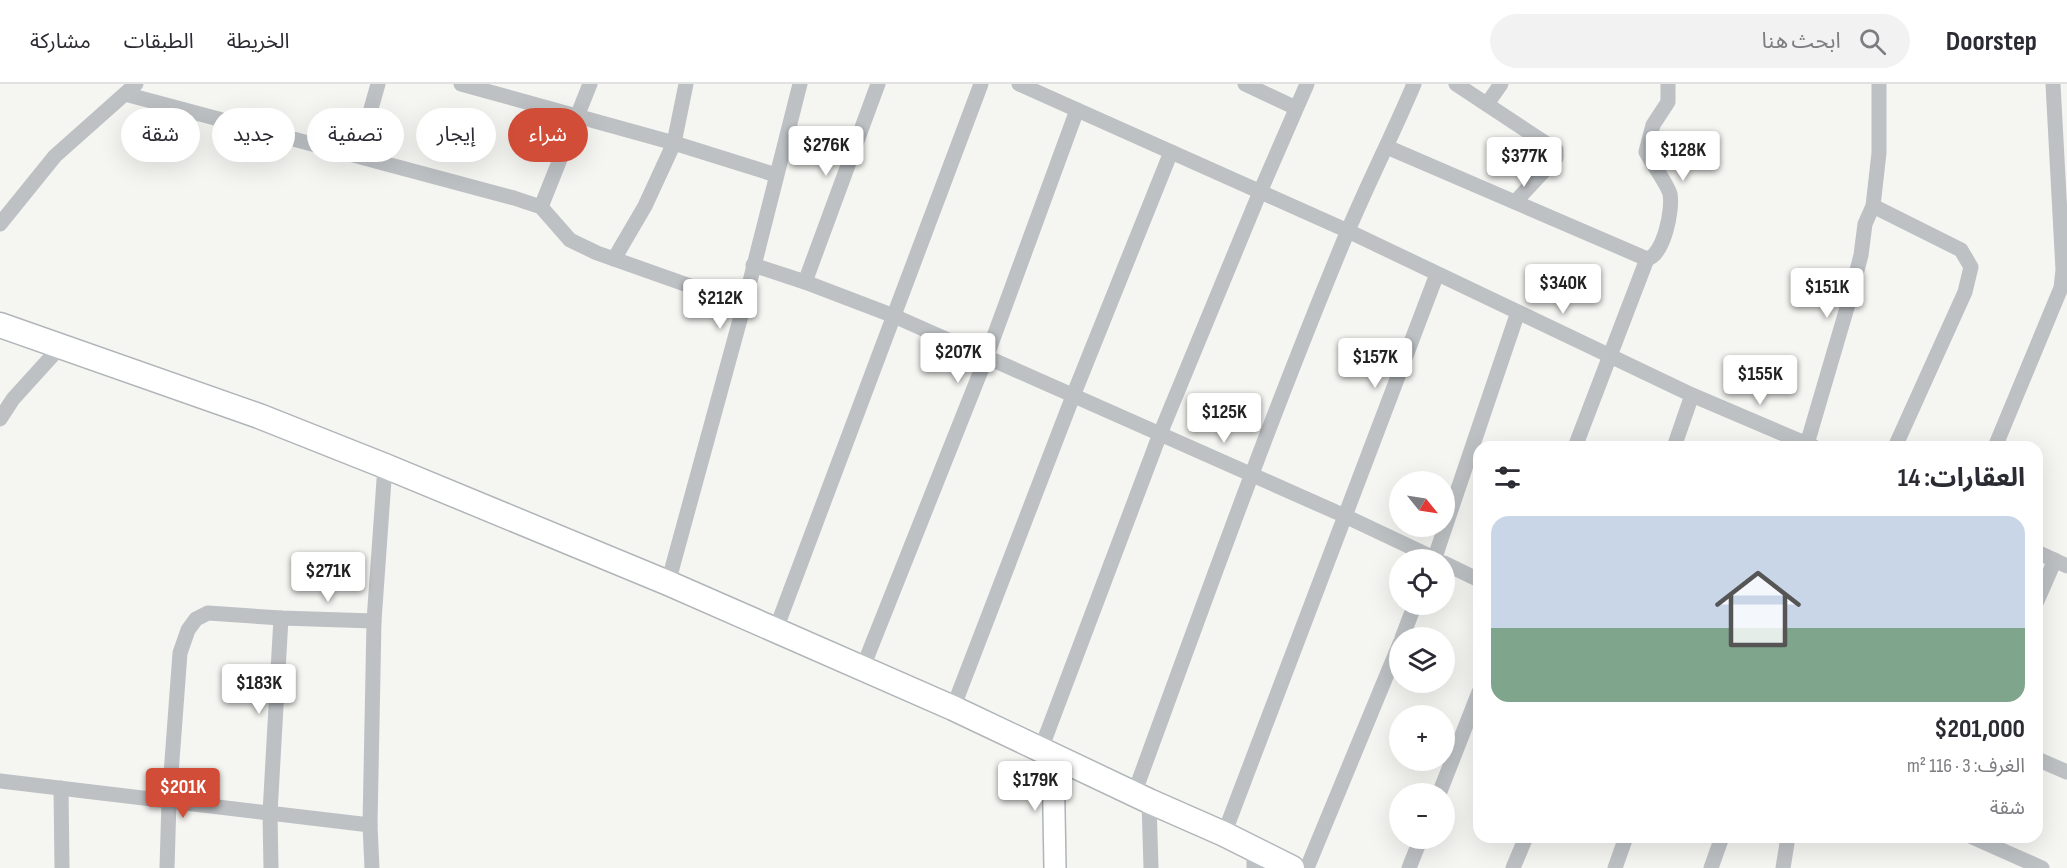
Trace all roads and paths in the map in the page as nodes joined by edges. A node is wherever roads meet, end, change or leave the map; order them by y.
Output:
1 (378, 84) edge
2 (461, 84) edge
3 (590, 84) edge
4 (686, 84) edge
5 (800, 84) edge
6 (878, 84) edge
7 (981, 84) edge
8 (1019, 84) edge
9 (1245, 84) edge
10 (1307, 84) edge
11 (1414, 84) edge
12 (1455, 84) edge
13 (1501, 84) edge
14 (1668, 84) edge
15 (1879, 84) edge
16 (2053, 84) edge
17 (130, 89) edge
18 (1487, 104) junction
19 (371, 108) edge
20 (549, 108) edge
21 (581, 108) edge
22 (1296, 108) junction
23 (1077, 110) junction
24 (588, 119) edge
25 (307, 140) edge
26 (674, 143) junction
27 (1387, 147) junction
28 (1171, 152) junction
29 (383, 162) edge
30 (559, 162) edge
31 (776, 175) junction
32 (1260, 192) junction
33 (1515, 202) junction
34 (1873, 206) junction
35 (541, 207) junction
36 (0, 224) edge
37 (1348, 231) junction
38 (614, 259) junction
39 (1647, 259) junction
40 (753, 264) junction
41 (1437, 274) junction
42 (805, 282) junction
43 (744, 305) junction
44 (1518, 312) junction
45 (894, 316) junction
46 (0, 325) edge
47 (62, 345) junction
48 (1610, 356) junction
49 (986, 358) junction
50 (1692, 395) junction
51 (1073, 396) junction
52 (0, 419) edge
53 (1160, 434) junction
54 (1476, 441) edge
55 (1577, 441) edge
56 (1676, 441) edge
57 (1801, 441) edge
58 (1812, 441) edge
59 (1898, 441) edge
60 (1997, 441) edge
61 (1473, 452) edge
62 (385, 466) junction
63 (1251, 475) junction
64 (1345, 516) junction
65 (1415, 549) edge
66 (1442, 549) edge
67 (2043, 555) edge
68 (2061, 563) edge
69 (1455, 568) edge
70 (1473, 577) edge
71 (668, 583) junction
72 (2043, 592) edge
73 (281, 618) junction
74 (374, 621) junction
75 (776, 629) junction
76 (863, 668) junction
77 (1389, 670) edge
78 (1473, 707) edge
79 (953, 708) junction
80 (1047, 753) junction
81 (2043, 761) edge
82 (2066, 768) edge
83 (0, 781) edge
84 (1443, 783) edge
85 (61, 788) junction
86 (1142, 797) junction
87 (169, 801) junction
88 (270, 813) junction
89 (370, 825) junction
90 (1224, 834) junction
91 (1523, 843) edge
92 (1624, 843) edge
93 (1720, 843) edge
94 (1788, 843) edge
95 (1986, 843) edge
96 (1417, 849) edge
97 (1254, 859) edge
98 (1788, 866) edge
99 (62, 868) edge
100 (167, 868) edge
101 (272, 868) edge
102 (372, 868) edge
103 (1055, 868) edge
104 (1151, 868) edge
105 (1292, 868) edge
106 (1307, 868) edge
107 (1409, 868) edge
108 (1513, 868) edge
109 (1615, 868) edge
110 (1711, 868) edge
111 (2042, 868) edge

1 - 19 street
2 - 20 street
3 - 21 street
4 - 26 street
5 - 31 street
6 - 42 street
7 - 45 street
8 - 23 street
9 - 22 street
10 - 22 street
11 - 27 street
12 - 18 street
13 - 18 street
14 - 39 street
15 - 34 street
16 - 60 street
17 - 25 street
17 - 36 street
18 - 33 street
22 - 32 street
23 - 28 street
23 - 49 street
24 - 26 street
26 - 31 street
26 - 38 street
27 - 33 street
27 - 37 street
28 - 32 street
28 - 51 street
29 - 35 street
30 - 35 street
31 - 40 street
32 - 37 street
32 - 53 street
33 - 39 street
34 - 58 street
34 - 59 street
35 - 38 street
37 - 41 street
37 - 63 street
38 - 43 street
39 - 48 street
40 - 42 street
40 - 43 street
41 - 44 street
41 - 64 street
42 - 45 street
43 - 71 street
44 - 48 street
44 - 54 street
45 - 49 street
45 - 75 street
46 - 47 main road
47 - 52 street
47 - 62 main road
48 - 50 street
48 - 55 street
49 - 51 street
49 - 76 street
50 - 56 street
50 - 57 street
51 - 53 street
51 - 79 street
53 - 63 street
53 - 80 street
61 - 66 street
62 - 71 main road
62 - 74 street
63 - 64 street
63 - 86 street
64 - 65 street
64 - 90 street
67 - 68 street
68 - 72 street
69 - 70 street
71 - 75 main road
73 - 74 street
73 - 87 street
73 - 88 street
74 - 89 street
75 - 76 main road
76 - 79 main road
77 - 106 street
78 - 84 street
79 - 80 main road
80 - 86 main road
80 - 103 street
81 - 82 street
83 - 85 street
85 - 87 street
85 - 99 street
86 - 90 main road
86 - 104 street
87 - 88 street
87 - 100 street
88 - 89 street
88 - 101 street
89 - 102 street
90 - 97 main road
91 - 108 street
92 - 109 street
93 - 110 street
94 - 98 street
95 - 111 street
96 - 107 street
97 - 105 main road

